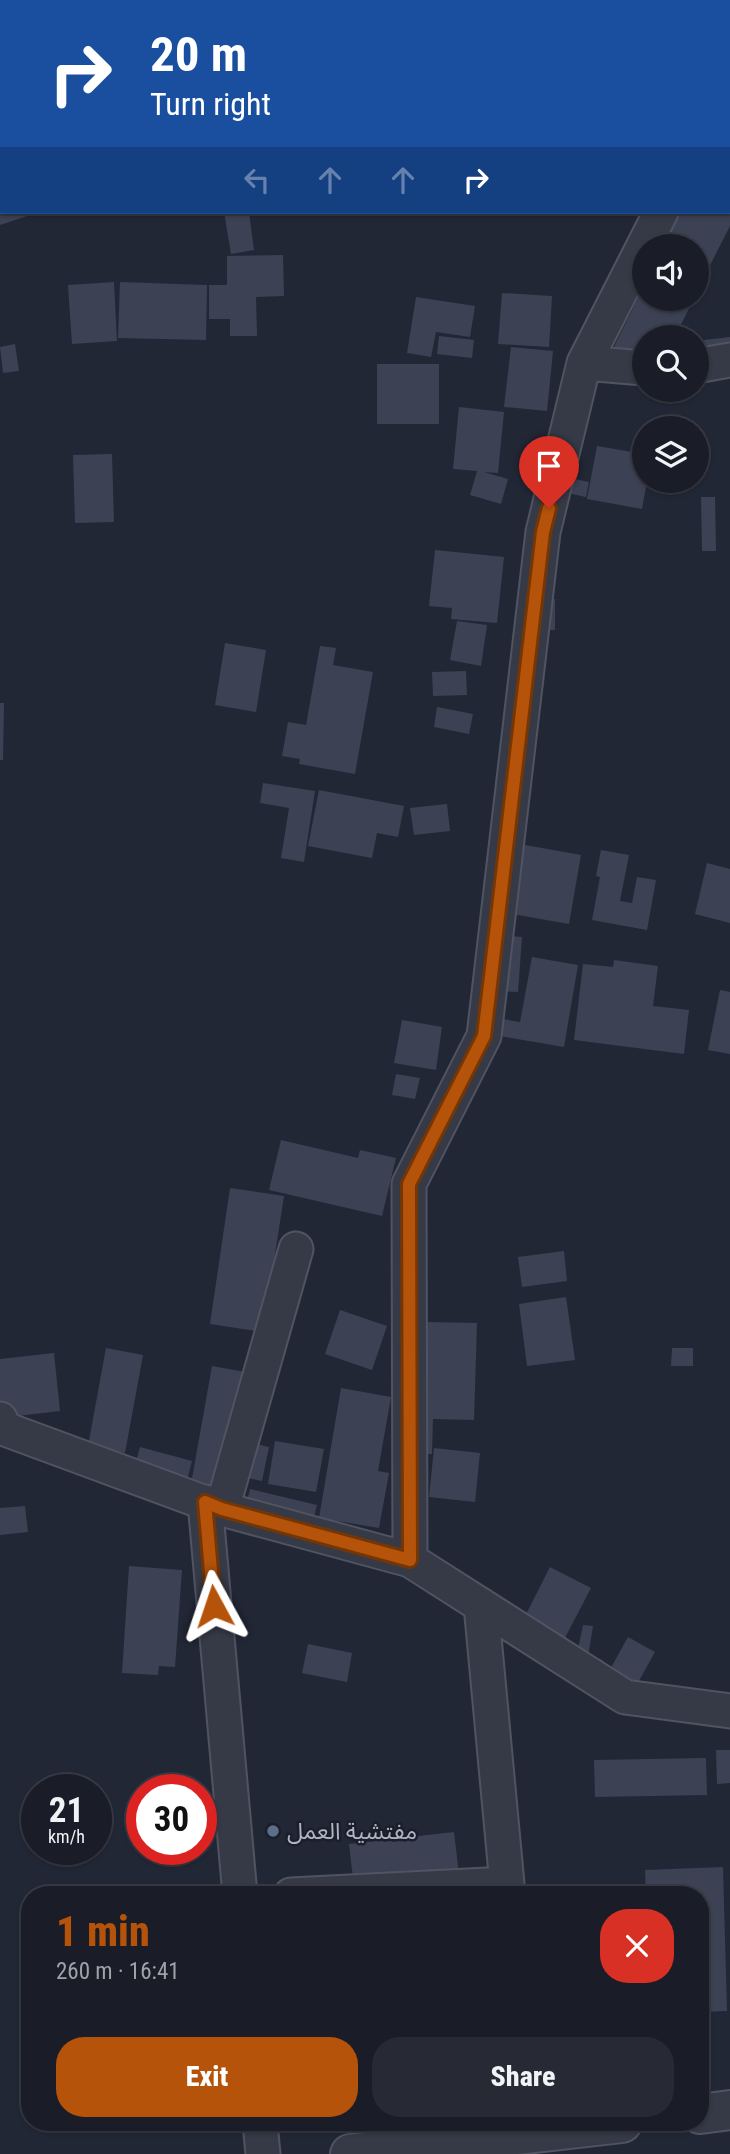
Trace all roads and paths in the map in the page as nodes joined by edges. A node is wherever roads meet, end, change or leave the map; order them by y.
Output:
1 (660, 214) edge
2 (730, 360) edge
3 (584, 363) junction
4 (709, 364) edge
5 (632, 367) edge
6 (296, 1249) dead end
7 (0, 1419) edge
8 (214, 1505) junction
9 (410, 1560) junction
10 (481, 1605) junction
11 (730, 1711) edge
12 (239, 1886) edge
13 (508, 1886) edge
14 (730, 2112) edge
15 (709, 2113) edge
16 (261, 2131) edge
17 (514, 2131) edge
18 (411, 2151) edge
19 (263, 2154) edge
20 (350, 2154) edge

1 - 3 street
2 - 4 street
3 - 5 street
3 - 9 street
6 - 8 street
7 - 8 street
8 - 9 street
8 - 12 street
9 - 10 street
10 - 11 street
10 - 13 street
14 - 15 street
16 - 19 street
17 - 18 street
18 - 20 street

